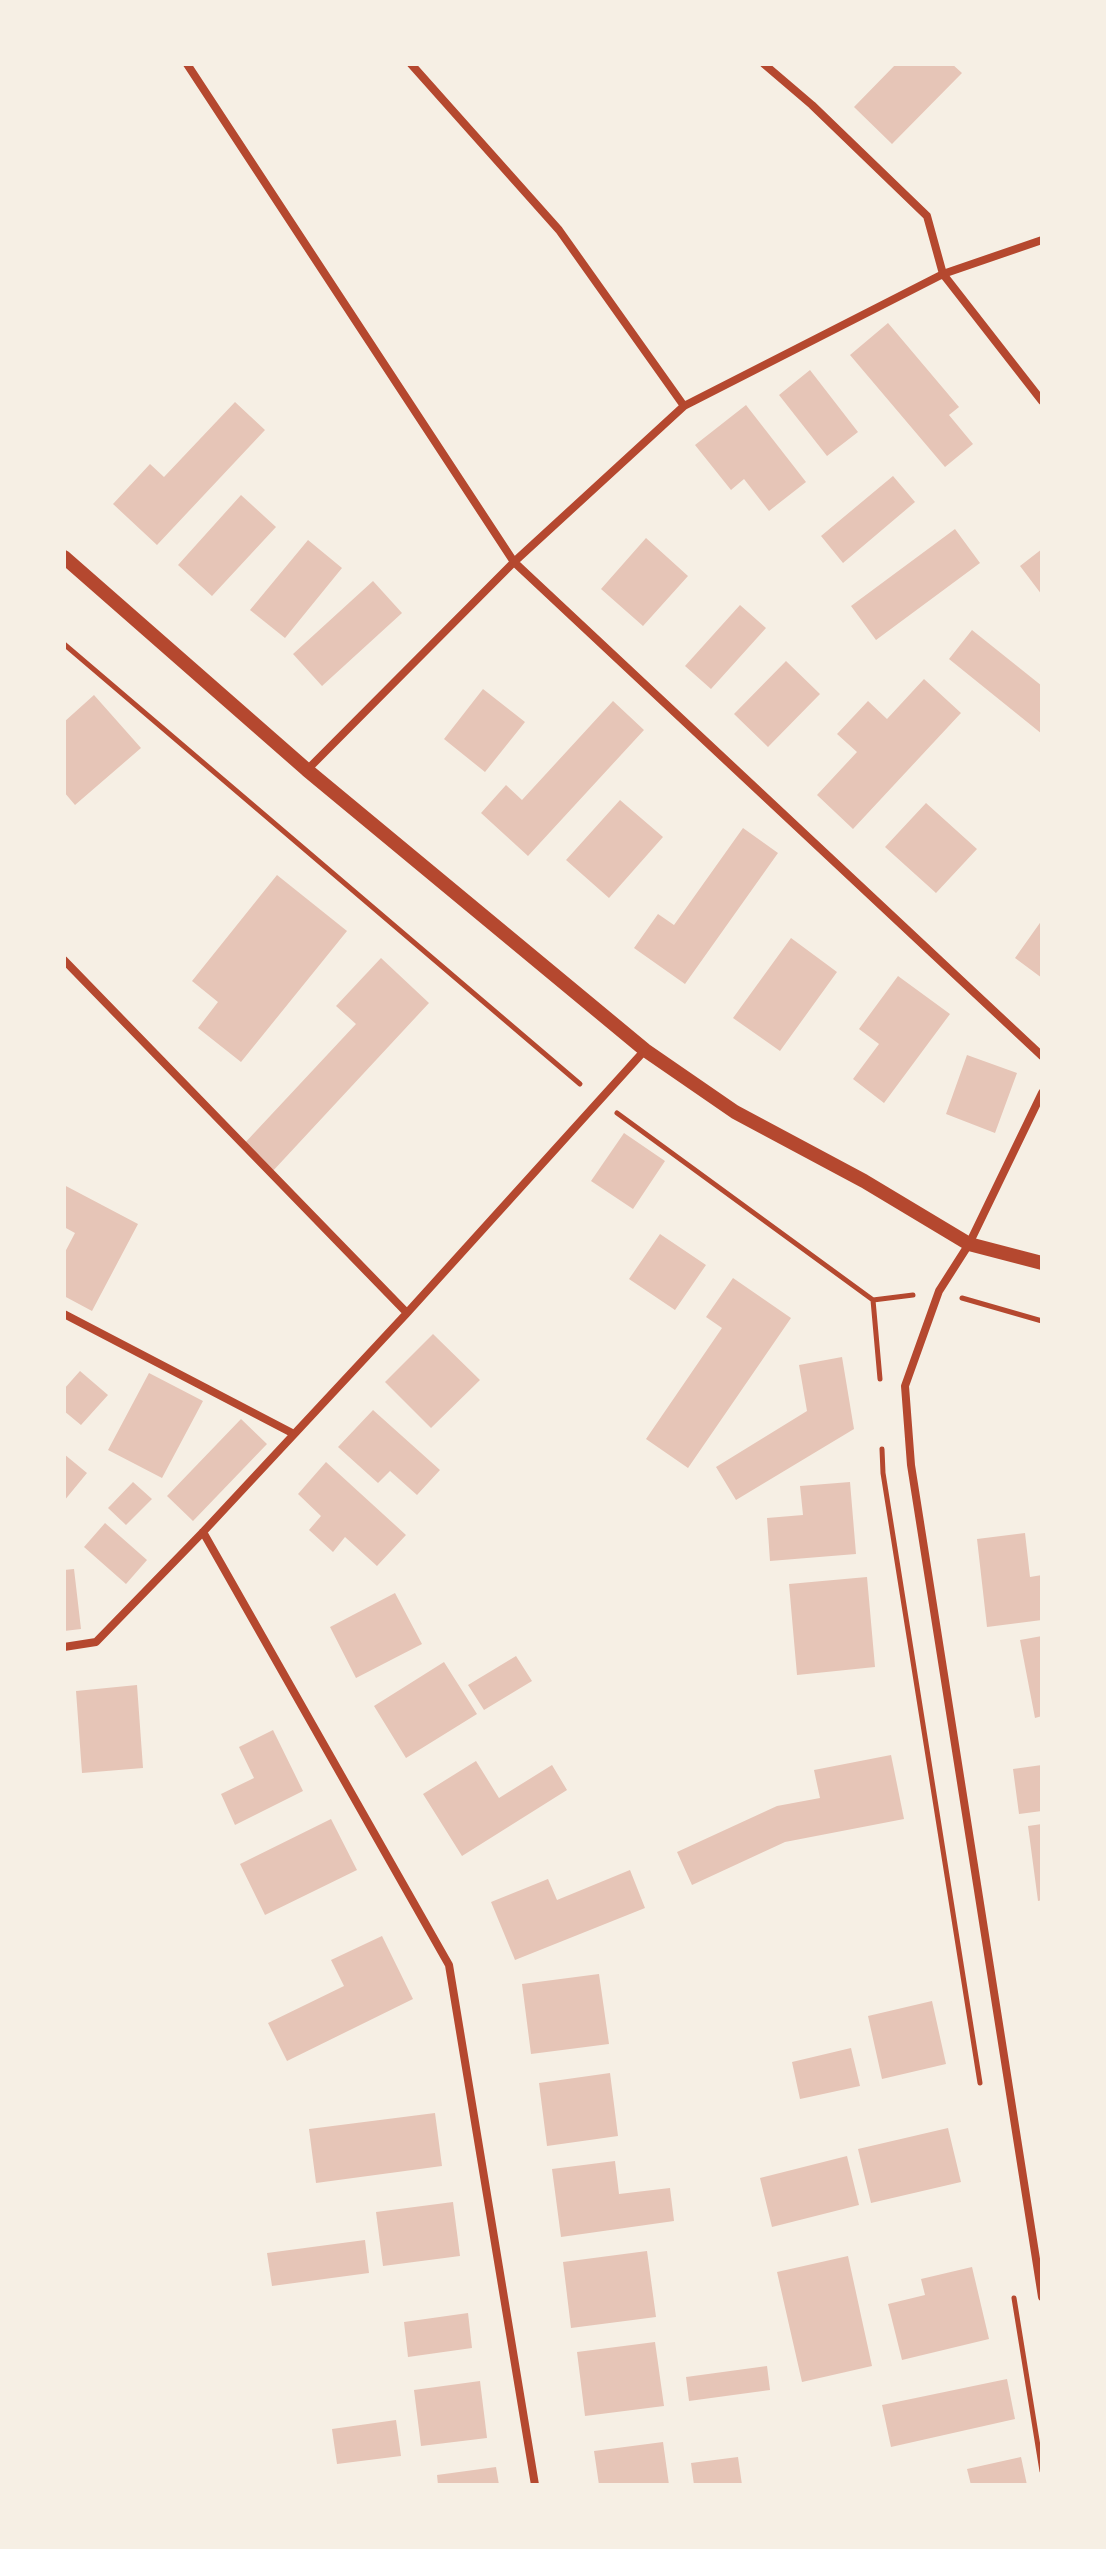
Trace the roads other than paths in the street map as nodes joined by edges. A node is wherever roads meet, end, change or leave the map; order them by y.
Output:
1 (187, 64) edge
2 (411, 64) edge
3 (764, 64) edge
4 (1042, 240) edge
5 (943, 274) junction
6 (1042, 401) edge
7 (684, 406) junction
8 (64, 557) edge
9 (514, 562) junction
10 (307, 770) junction
11 (64, 960) edge
12 (645, 1050) junction
13 (1042, 1056) edge
14 (1042, 1093) edge
15 (969, 1244) junction
16 (1042, 1263) edge
17 (407, 1313) junction
18 (64, 1314) edge
19 (294, 1434) junction
20 (203, 1532) junction
21 (64, 1647) edge
22 (1042, 2297) edge
23 (535, 2485) edge

1 - 9 street
2 - 7 street
3 - 5 street
4 - 5 street
5 - 6 street
5 - 7 street
7 - 9 street
8 - 10 street
9 - 10 street
9 - 13 street
10 - 12 street
11 - 17 street
12 - 15 street
12 - 17 street
14 - 15 street
15 - 16 street
15 - 22 street
17 - 19 street
18 - 19 street
19 - 20 street
20 - 21 street
20 - 23 street

